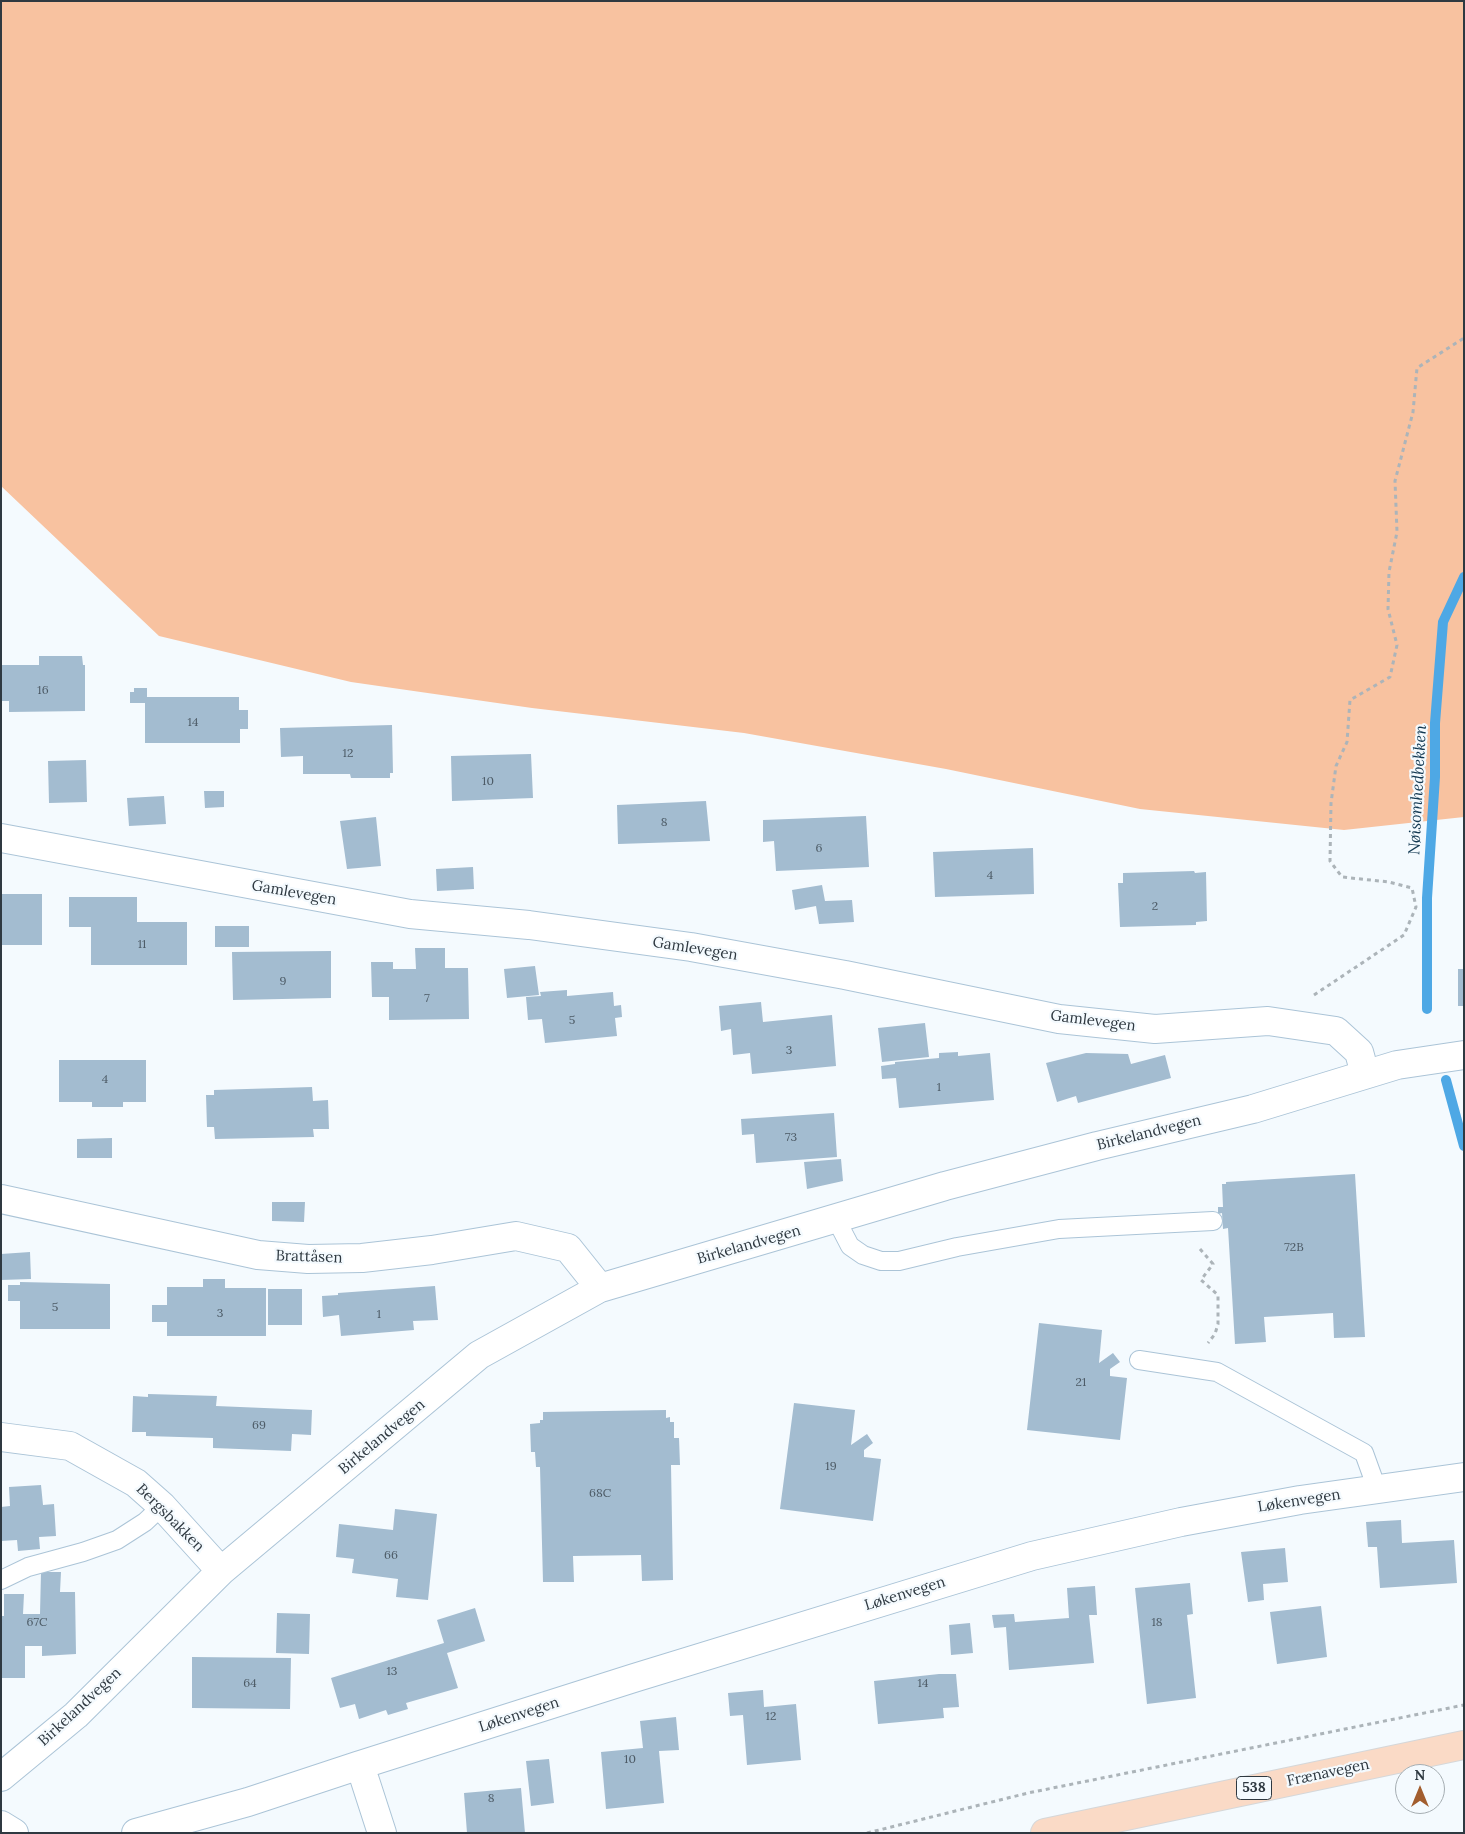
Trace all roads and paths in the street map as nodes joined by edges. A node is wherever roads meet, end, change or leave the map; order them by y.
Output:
1 (1464, 338) edge
2 (1, 838) edge
3 (1308, 1027) junction
4 (1464, 1055) edge
5 (1365, 1074) junction
6 (1, 1199) edge
7 (836, 1219) junction
8 (1213, 1221) joint
9 (600, 1288) junction
10 (1139, 1360) dead end
11 (1198, 1369) junction
12 (1, 1437) edge
13 (1464, 1477) edge
14 (1377, 1489) junction
15 (162, 1506) junction
16 (221, 1571) junction
17 (1, 1580) edge
18 (1464, 1705) edge
19 (1464, 1745) edge
20 (360, 1765) junction
21 (1, 1777) edge
22 (1, 1825) edge
23 (14, 1833) edge
24 (136, 1833) edge
25 (382, 1833) edge
26 (867, 1833) edge
27 (1045, 1833) edge

1 - 3 path
2 - 3 street, Gamlevegen
3 - 5 street, Gamlevegen
4 - 5 street, Birkelandvegen
5 - 7 street, Birkelandvegen
6 - 9 street, Brattåsen
7 - 8 lane
7 - 9 street, Birkelandvegen
8 - 11 path
9 - 16 street, Birkelandvegen
10 - 11 lane
11 - 14 lane
12 - 15 street, Bergsbakken
13 - 14 street, Løkenvegen
14 - 20 street, Løkenvegen
15 - 16 street, Bergsbakken
15 - 17 lane
16 - 21 street, Birkelandvegen
18 - 26 path
19 - 27 main road, Frænavegen / 538
20 - 24 street, Løkenvegen
20 - 25 street
22 - 23 street

